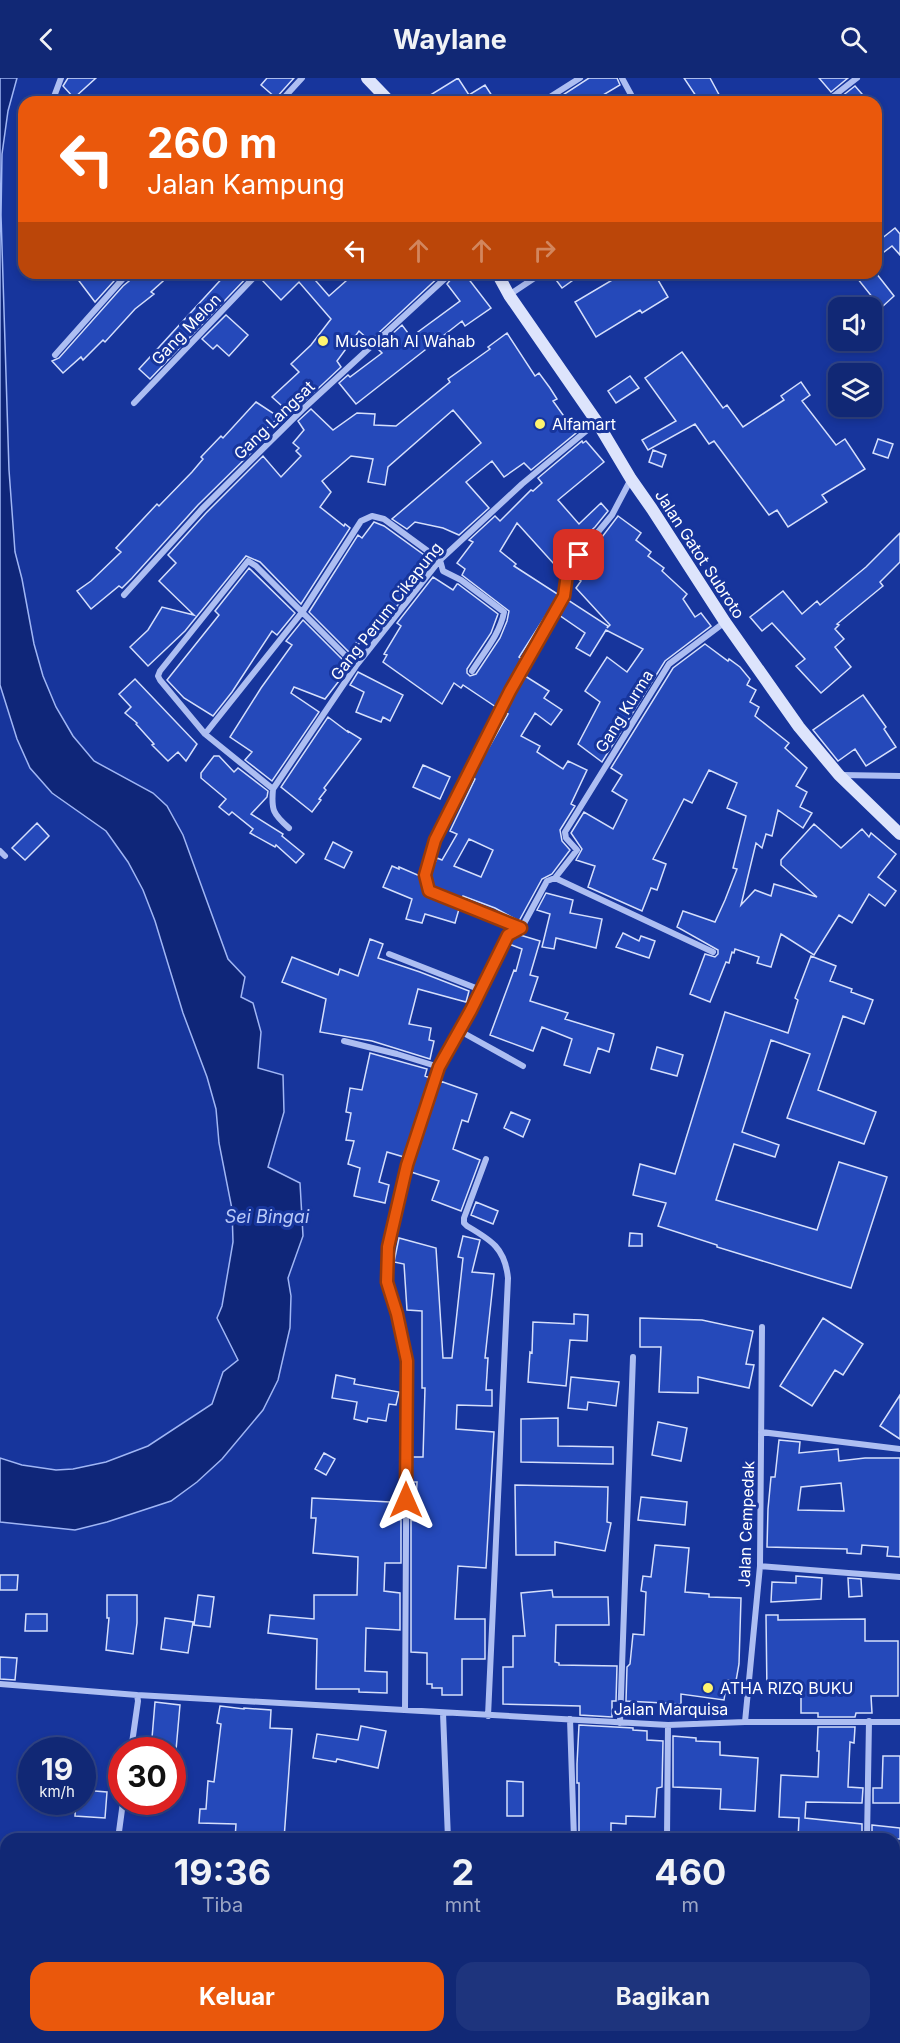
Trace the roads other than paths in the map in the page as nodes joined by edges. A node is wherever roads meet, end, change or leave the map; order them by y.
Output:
1 (61, 78) edge
2 (302, 78) edge
3 (367, 78) edge
4 (580, 78) edge
5 (622, 78) edge
6 (857, 78) edge
7 (54, 96) edge
8 (286, 96) edge
9 (384, 96) edge
10 (552, 96) edge
11 (632, 96) edge
12 (834, 96) edge
13 (123, 279) edge
14 (252, 279) edge
15 (444, 279) edge
16 (500, 279) edge
17 (533, 279) edge
18 (509, 295) junction
19 (55, 355) dead end
20 (134, 403) dead end
21 (597, 422) junction
22 (631, 479) junction
23 (440, 560) junction
24 (124, 595) dead end
25 (303, 611) junction
26 (725, 622) junction
27 (356, 666) junction
28 (472, 671) dead end
29 (205, 734) junction
30 (839, 775) junction
31 (900, 776) edge
32 (273, 789) junction
33 (289, 828) dead end
34 (900, 834) edge
35 (555, 878) junction
36 (521, 928) junction
37 (713, 952) dead end
38 (388, 954) dead end
39 (482, 990) junction
40 (460, 1030) junction
41 (344, 1041) dead end
42 (524, 1066) dead end
43 (439, 1067) junction
44 (486, 1159) dead end
45 (762, 1327) dead end
46 (633, 1357) dead end
47 (761, 1432) junction
48 (900, 1449) edge
49 (760, 1566) junction
50 (900, 1577) edge
51 (0, 1684) edge
52 (137, 1695) junction
53 (405, 1710) junction
54 (443, 1713) junction
55 (488, 1716) junction
56 (570, 1719) junction
57 (869, 1721) junction
58 (745, 1722) junction
59 (900, 1722) edge
60 (620, 1723) junction
61 (668, 1725) junction
62 (133, 1737) edge
63 (121, 1815) edge
64 (119, 1833) edge
65 (448, 1833) edge
66 (574, 1833) edge
67 (667, 1833) edge
68 (867, 1833) edge

1 - 7 street
2 - 8 street
3 - 9 main road
4 - 10 street
5 - 11 street
6 - 12 street
13 - 19 street
14 - 20 street, Gang Melon
15 - 24 street, Gang Langsat
16 - 18 main road, Jalan Gatot Subroto
17 - 18 street
18 - 21 main road, Jalan Gatot Subroto
21 - 22 main road, Jalan Gatot Subroto
21 - 23 street, Gang Perum Cikapung
22 - 26 main road, Jalan Gatot Subroto
22 - 36 street
23 - 25 street
23 - 27 street, Gang Perum Cikapung
23 - 28 street
25 - 27 street
25 - 29 street
25 - 29 street
26 - 30 main road, Jalan Gatot Subroto
26 - 35 street, Gang Kurma
27 - 32 street, Gang Perum Cikapung
29 - 32 street
30 - 31 street
30 - 34 main road, Jalan Gatot Subroto
32 - 33 street
35 - 36 street
35 - 37 street
36 - 39 street
38 - 39 street
39 - 40 street
40 - 42 street
40 - 43 street
41 - 43 street
43 - 53 street
44 - 55 street
45 - 47 street, Jalan Cempedak
46 - 60 street
47 - 48 street
47 - 49 street, Jalan Cempedak
49 - 50 street
49 - 58 street, Jalan Cempedak
51 - 52 street, Jalan Marquisa
52 - 53 street, Jalan Marquisa
52 - 62 street
53 - 54 street, Jalan Marquisa
54 - 55 street, Jalan Marquisa
54 - 65 street
55 - 56 street, Jalan Marquisa
56 - 60 street, Jalan Marquisa
56 - 66 street
57 - 58 street, Jalan Marquisa
57 - 59 street, Jalan Marquisa
57 - 68 street
58 - 61 street, Jalan Marquisa
60 - 61 street, Jalan Marquisa
61 - 67 street
63 - 64 street

